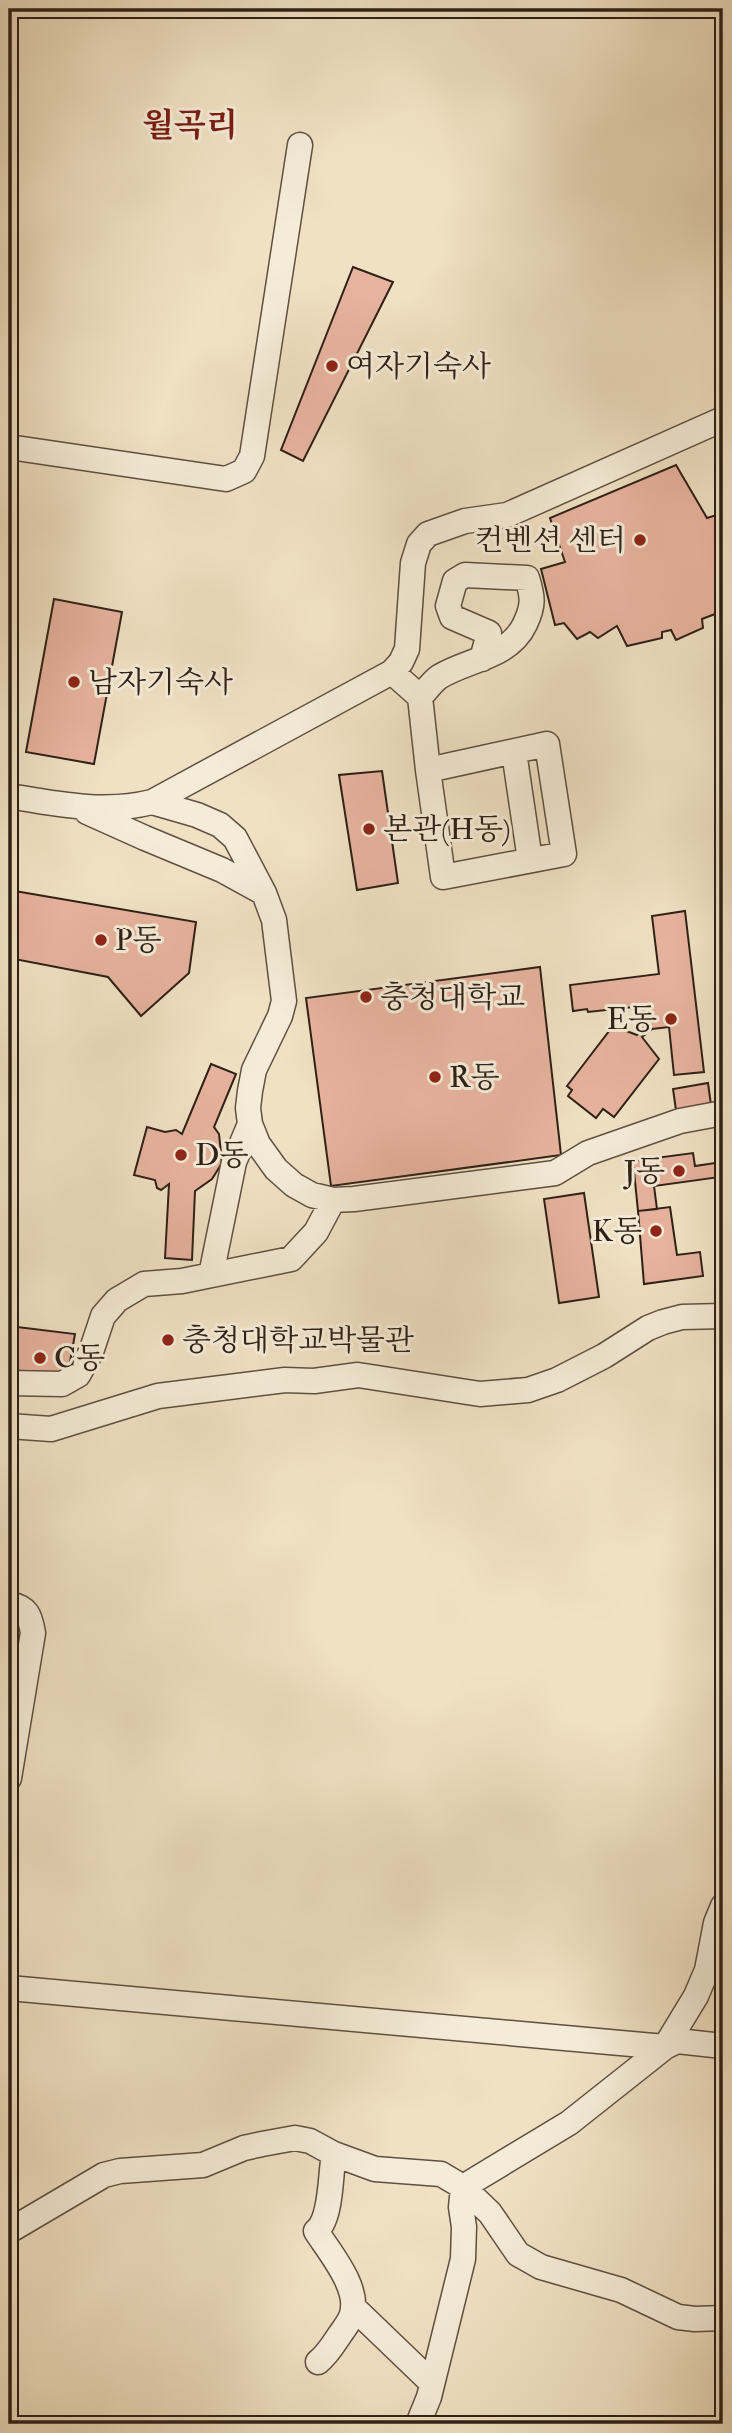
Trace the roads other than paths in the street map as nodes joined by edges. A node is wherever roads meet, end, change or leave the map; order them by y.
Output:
1 (300, 145) dead end
2 (723, 419) edge
3 (9, 447) edge
4 (482, 659) dead end
5 (392, 672) junction
6 (420, 697) junction
7 (514, 751) junction
8 (428, 770) junction
9 (9, 796) edge
10 (152, 802) junction
11 (79, 808) junction
12 (530, 860) junction
13 (235, 863) junction
14 (723, 1113) edge
15 (250, 1124) junction
16 (333, 1200) junction
17 (211, 1275) junction
18 (723, 1316) edge
19 (9, 1383) edge
20 (9, 1426) edge
21 (9, 1604) edge
22 (9, 1778) edge
23 (723, 1906) edge
24 (9, 1988) edge
25 (723, 2046) edge
26 (665, 2047) junction
27 (334, 2154) junction
28 (463, 2187) junction
29 (9, 2231) edge
30 (352, 2307) junction
31 (723, 2318) edge
32 (318, 2362) dead end
33 (431, 2382) junction
34 (418, 2424) edge

1 - 3 street
2 - 5 street
4 - 6 street
5 - 6 street
5 - 10 street
6 - 8 street
7 - 8 street
7 - 12 street
7 - 12 street
8 - 12 street
9 - 11 street
10 - 11 street
10 - 13 street
11 - 13 street
13 - 15 street
14 - 16 street
15 - 16 street
15 - 17 street
16 - 17 street
17 - 19 street
18 - 20 street
21 - 22 street
23 - 26 street
24 - 26 street
25 - 26 street
26 - 28 street
27 - 28 street
27 - 29 street
27 - 30 street
28 - 31 street
28 - 33 street
30 - 32 street
30 - 33 street
33 - 34 street

